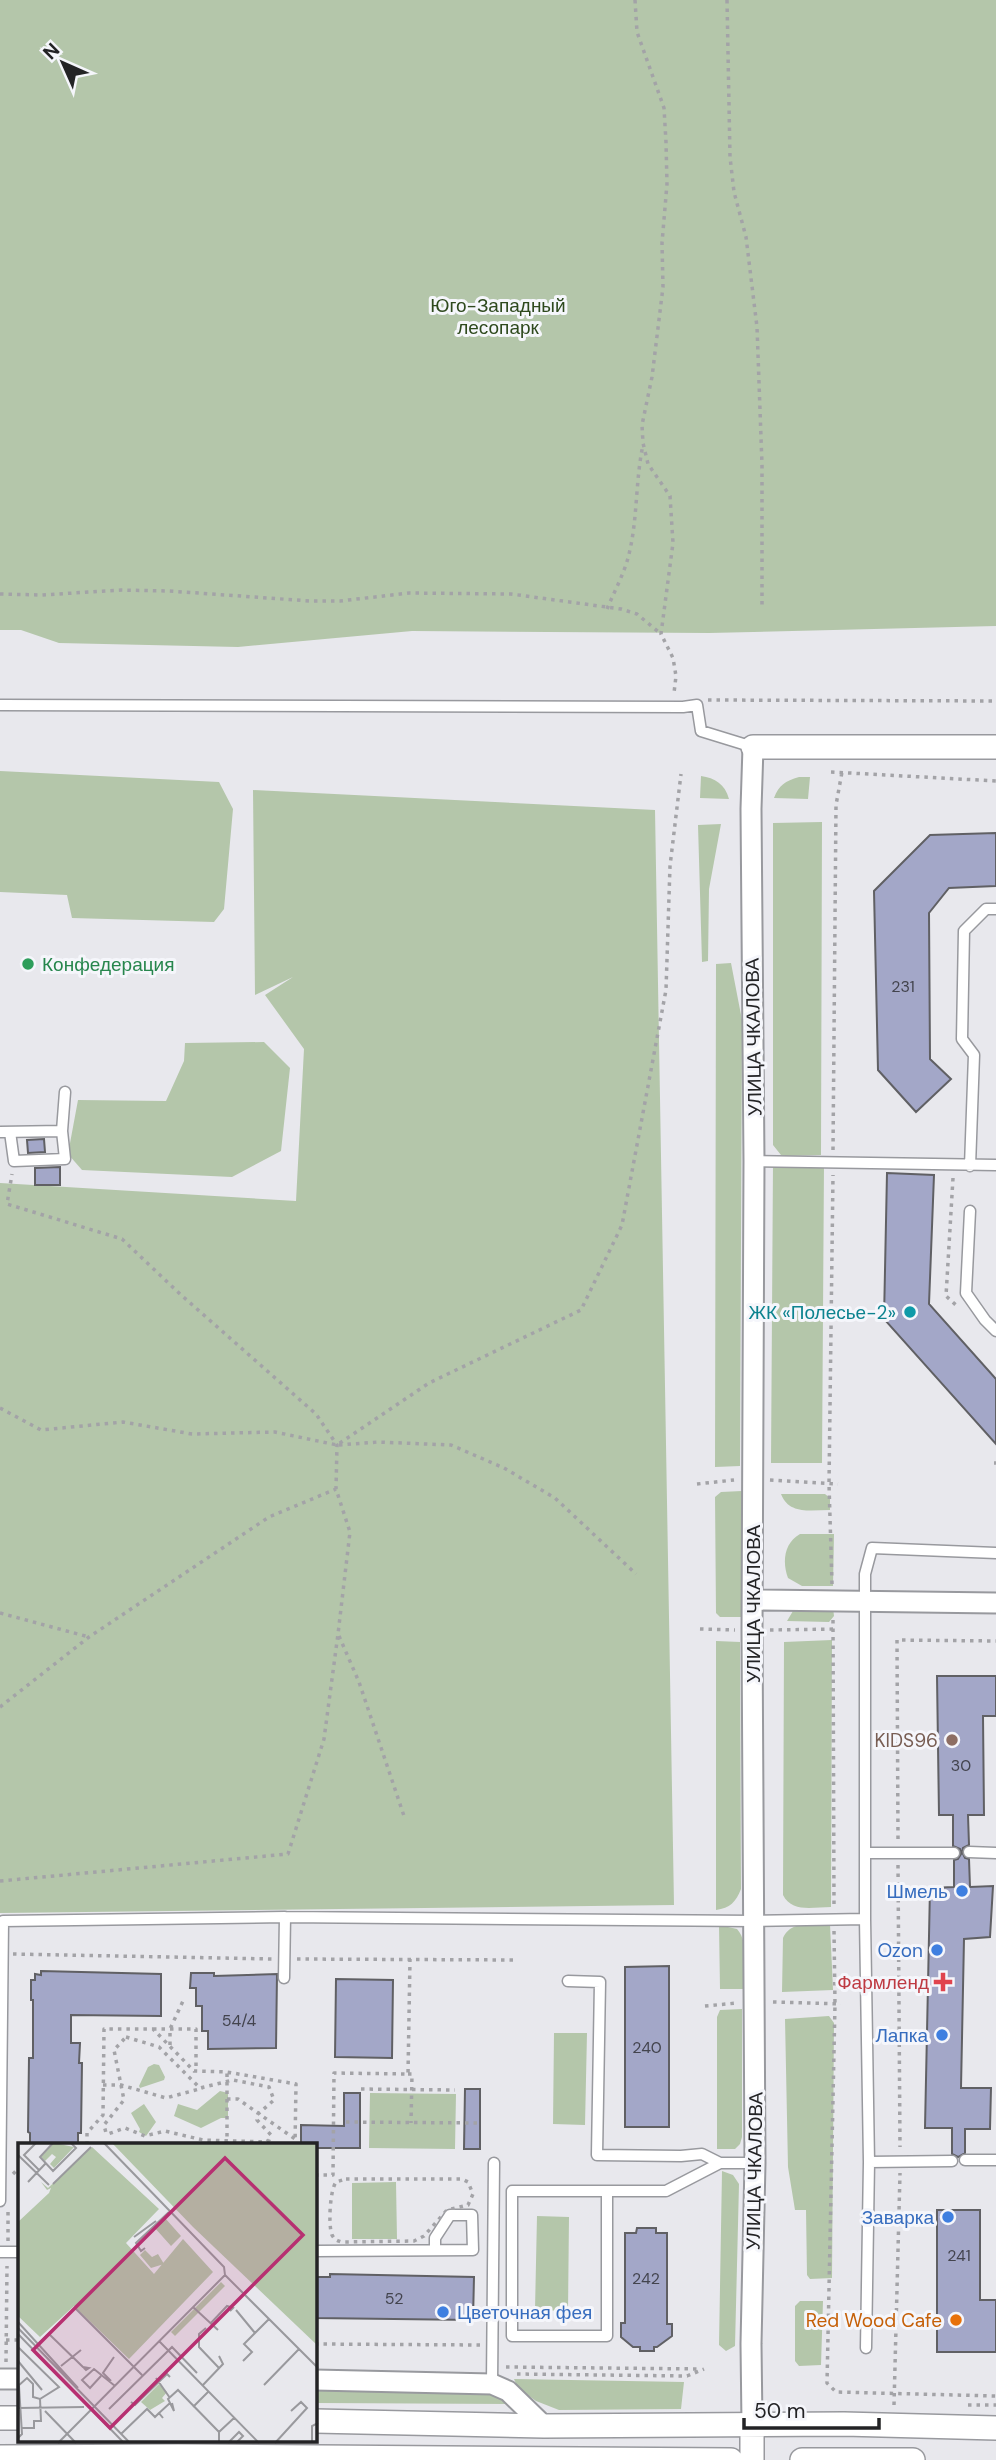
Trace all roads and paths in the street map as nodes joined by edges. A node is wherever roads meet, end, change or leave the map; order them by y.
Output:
1 (635, 0) edge
2 (727, 0) edge
3 (643, 443) junction
4 (0, 594) edge
5 (762, 608) dead end
6 (607, 609) junction
7 (662, 634) junction
8 (674, 697) dead end
9 (697, 701) dead end
10 (996, 701) edge
11 (0, 705) edge
12 (753, 747) junction
13 (996, 747) edge
14 (831, 772) dead end
15 (681, 775) dead end
16 (996, 781) edge
17 (996, 909) edge
18 (65, 1092) dead end
19 (62, 1131) junction
20 (5, 1132) edge
21 (14, 1161) junction
22 (754, 1161) junction
23 (996, 1165) edge
24 (970, 1166) junction
25 (970, 1211) dead end
26 (996, 1331) edge
27 (0, 1408) edge
28 (337, 1445) junction
29 (336, 1489) junction
30 (996, 1553) edge
31 (636, 1574) dead end
32 (752, 1600) junction
33 (866, 1603) junction
34 (996, 1603) edge
35 (0, 1613) edge
36 (338, 1634) junction
37 (89, 1637) junction
38 (996, 1642) edge
39 (0, 1707) edge
40 (404, 1816) dead end
41 (898, 1852) junction
42 (865, 1853) junction
43 (954, 1853) dead end
44 (969, 1853) dead end
45 (996, 1853) edge
46 (0, 1881) edge
47 (285, 1917) junction
48 (865, 1919) junction
49 (754, 1921) junction
50 (11, 1954) dead end
51 (410, 1958) junction
52 (285, 1959) junction
53 (518, 1959) dead end
54 (284, 1978) dead end
55 (568, 1981) dead end
56 (183, 2001) dead end
57 (153, 2029) junction
58 (170, 2029) junction
59 (170, 2047) junction
60 (196, 2071) junction
61 (227, 2072) junction
62 (408, 2074) junction
63 (227, 2082) junction
64 (103, 2085) junction
65 (121, 2085) junction
66 (204, 2088) junction
67 (361, 2089) dead end
68 (411, 2090) junction
69 (455, 2090) dead end
70 (227, 2099) junction
71 (258, 2114) junction
72 (346, 2122) dead end
73 (411, 2123) junction
74 (479, 2123) dead end
75 (295, 2139) junction
76 (87, 2143) edge
77 (227, 2143) edge
78 (295, 2143) edge
79 (965, 2160) dead end
80 (996, 2160) edge
81 (952, 2161) dead end
82 (869, 2162) junction
83 (900, 2162) junction
84 (494, 2163) dead end
85 (720, 2163) junction
86 (755, 2163) junction
87 (317, 2175) edge
88 (607, 2191) junction
89 (0, 2201) edge
90 (341, 2242) joint
91 (435, 2250) junction
92 (317, 2251) edge
93 (0, 2252) edge
94 (18, 2252) edge
95 (6, 2340) dead end
96 (18, 2340) edge
97 (317, 2344) edge
98 (492, 2345) junction
99 (866, 2348) dead end
100 (492, 2375) junction
101 (687, 2376) dead end
102 (0, 2379) edge
103 (18, 2379) edge
104 (317, 2380) edge
105 (836, 2392) dead end
106 (894, 2393) junction
107 (996, 2396) edge
108 (894, 2405) dead end
109 (0, 2418) edge
110 (18, 2418) edge
111 (317, 2421) edge
112 (752, 2424) junction
113 (544, 2426) junction
114 (996, 2428) edge
115 (0, 2457) edge
116 (435, 2459) edge
117 (731, 2460) edge
118 (752, 2460) edge
119 (802, 2460) edge
120 (913, 2460) edge

1 - 3 path
2 - 5 path
3 - 6 path
3 - 7 path
4 - 6 path
6 - 7 path
7 - 8 path
9 - 10 path
11 - 12 lane
12 - 13 street
12 - 22 street, УЛИЦА ЧКАЛОВА
14 - 16 path
15 - 28 path
17 - 24 lane
18 - 19 lane
19 - 20 lane
19 - 21 lane
20 - 21 lane
21 - 28 path
22 - 24 lane
22 - 32 street, УЛИЦА ЧКАЛОВА
23 - 24 lane
25 - 26 lane
27 - 28 path
28 - 29 path
28 - 31 path
29 - 36 path
29 - 37 path
30 - 33 lane
32 - 33 street
32 - 49 street, УЛИЦА ЧКАЛОВА
33 - 34 street
33 - 42 lane
35 - 37 path
36 - 40 path
36 - 46 path
37 - 39 path
38 - 41 path
41 - 42 lane
41 - 43 lane
41 - 83 path
42 - 48 lane
44 - 45 lane
47 - 49 lane
47 - 52 lane
47 - 89 lane
48 - 49 lane
48 - 82 lane
49 - 86 street, УЛИЦА ЧКАЛОВА
50 - 52 path
51 - 52 path
51 - 53 path
51 - 62 path
52 - 54 lane
55 - 85 lane
56 - 58 path
57 - 58 path
57 - 59 path
57 - 64 path
58 - 59 path
58 - 60 path
59 - 60 path
60 - 61 path
61 - 63 path
61 - 75 path
62 - 68 path
62 - 87 path
63 - 66 path
63 - 70 path
63 - 71 path
64 - 65 path
64 - 76 path
65 - 66 path
65 - 66 path
65 - 77 path
67 - 68 path
68 - 69 path
68 - 73 path
70 - 71 path
70 - 77 path
71 - 75 path
71 - 77 path
72 - 73 path
73 - 74 path
75 - 78 path
79 - 80 lane
81 - 83 lane
82 - 83 lane
82 - 99 lane
83 - 106 path
84 - 98 lane
85 - 86 lane
85 - 88 lane
86 - 112 street, УЛИЦА ЧКАЛОВА
88 - 88 lane
90 - 90 path
91 - 91 lane
91 - 92 lane
93 - 94 lane
95 - 96 path
97 - 98 path
98 - 100 lane
100 - 101 path
100 - 104 street
100 - 113 street
102 - 103 street
105 - 106 path
106 - 107 path
106 - 108 path
109 - 110 street
111 - 113 street
112 - 113 street
112 - 114 street
112 - 118 street, УЛИЦА ЧКАЛОВА
115 - 116 street
116 - 117 street
119 - 120 street

